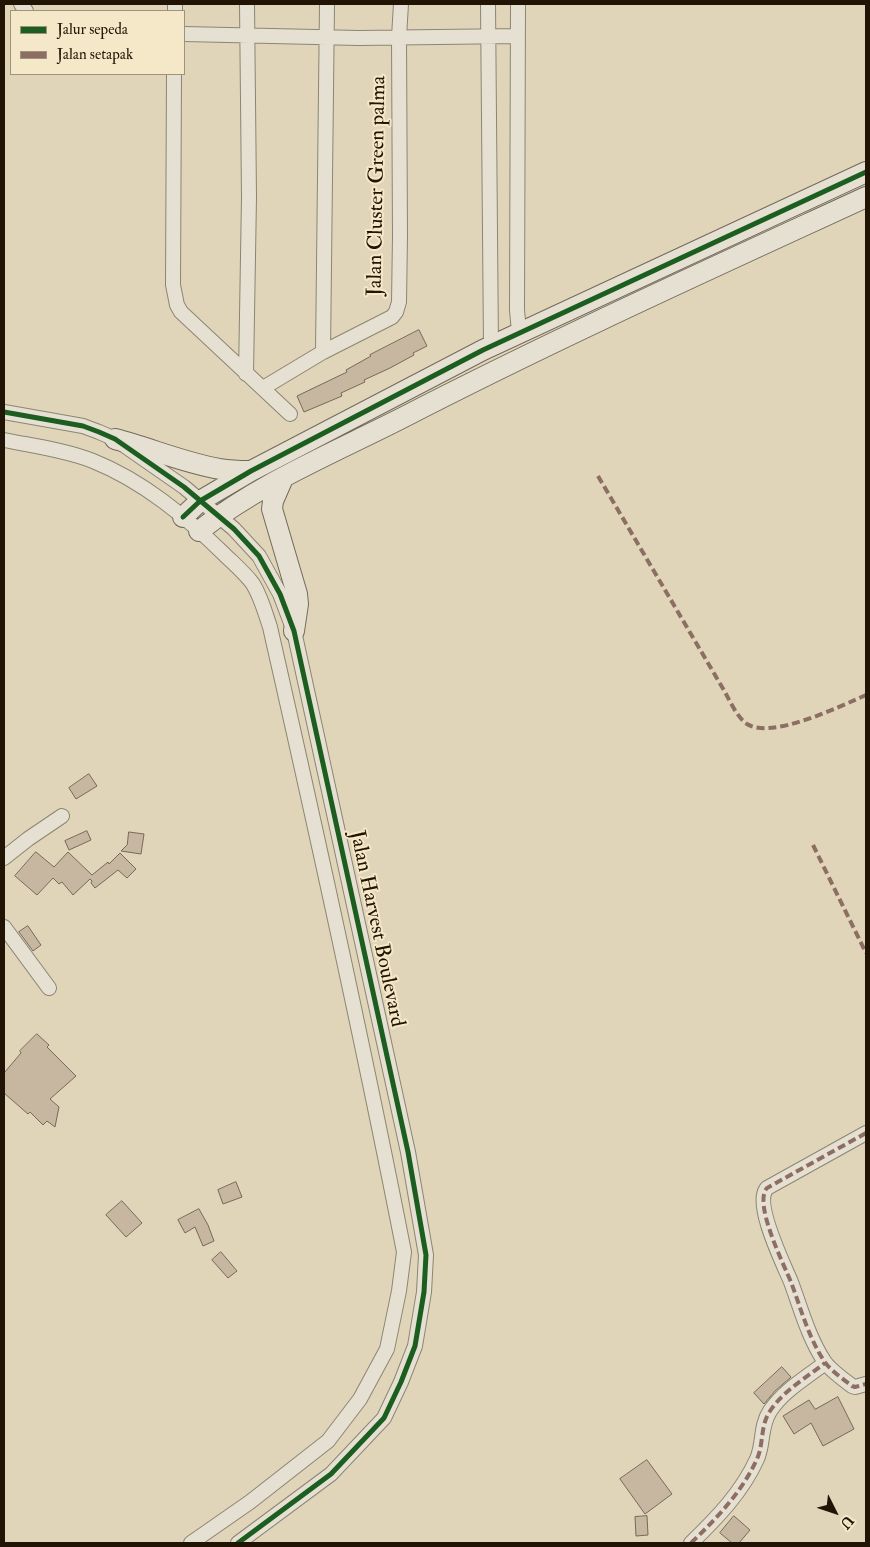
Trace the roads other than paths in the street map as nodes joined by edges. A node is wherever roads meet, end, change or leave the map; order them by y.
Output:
1 (247, 4) edge
2 (328, 4) edge
3 (400, 4) edge
4 (488, 4) edge
5 (518, 4) edge
6 (185, 34) edge
7 (246, 35) junction
8 (504, 36) junction
9 (328, 37) junction
10 (399, 37) junction
11 (174, 75) edge
12 (866, 172) edge
13 (866, 196) edge
14 (519, 332) junction
15 (491, 346) junction
16 (322, 352) junction
17 (246, 374) junction
18 (263, 388) junction
19 (4, 412) edge
20 (290, 414) dead end
21 (115, 439) junction
22 (4, 440) edge
23 (251, 471) junction
24 (283, 478) junction
25 (200, 501) junction
26 (219, 516) junction
27 (183, 517) junction
28 (199, 531) junction
29 (294, 631) junction
30 (62, 816) dead end
31 (4, 858) edge
32 (355, 911) junction
33 (333, 917) junction
34 (4, 927) edge
35 (49, 988) dead end
36 (866, 1133) edge
37 (824, 1362) junction
38 (866, 1384) edge
39 (191, 1543) edge
40 (238, 1543) edge
41 (691, 1543) edge

1 - 7 street
2 - 9 street
3 - 10 street, Jalan Cluster Green palma
4 - 8 street
5 - 8 street
6 - 7 street
7 - 9 street
7 - 17 street
8 - 10 street
8 - 14 street
8 - 15 street
9 - 10 street
9 - 16 street
10 - 16 street, Jalan Cluster Green palma
11 - 17 street
12 - 14 street
13 - 24 street
14 - 15 street
15 - 23 street
16 - 18 street, Jalan Cluster Green palma
17 - 18 street
18 - 20 street
19 - 21 street, Jalan Harvest Boulevard
21 - 23 street
21 - 25 street, Jalan Harvest Boulevard
22 - 27 street, Jalan Harvest Boulevard
23 - 25 street
24 - 26 street
24 - 29 street
25 - 26 street, Jalan Harvest Boulevard
25 - 27 street
26 - 28 street
26 - 29 street, Jalan Harvest Boulevard
27 - 28 street, Jalan Harvest Boulevard
28 - 33 street, Jalan Harvest Boulevard
29 - 32 street, Jalan Harvest Boulevard
30 - 31 street
32 - 33 street
32 - 40 street, Jalan Harvest Boulevard
33 - 39 street, Jalan Harvest Boulevard
34 - 35 street
36 - 37 street
37 - 38 street
37 - 41 street

